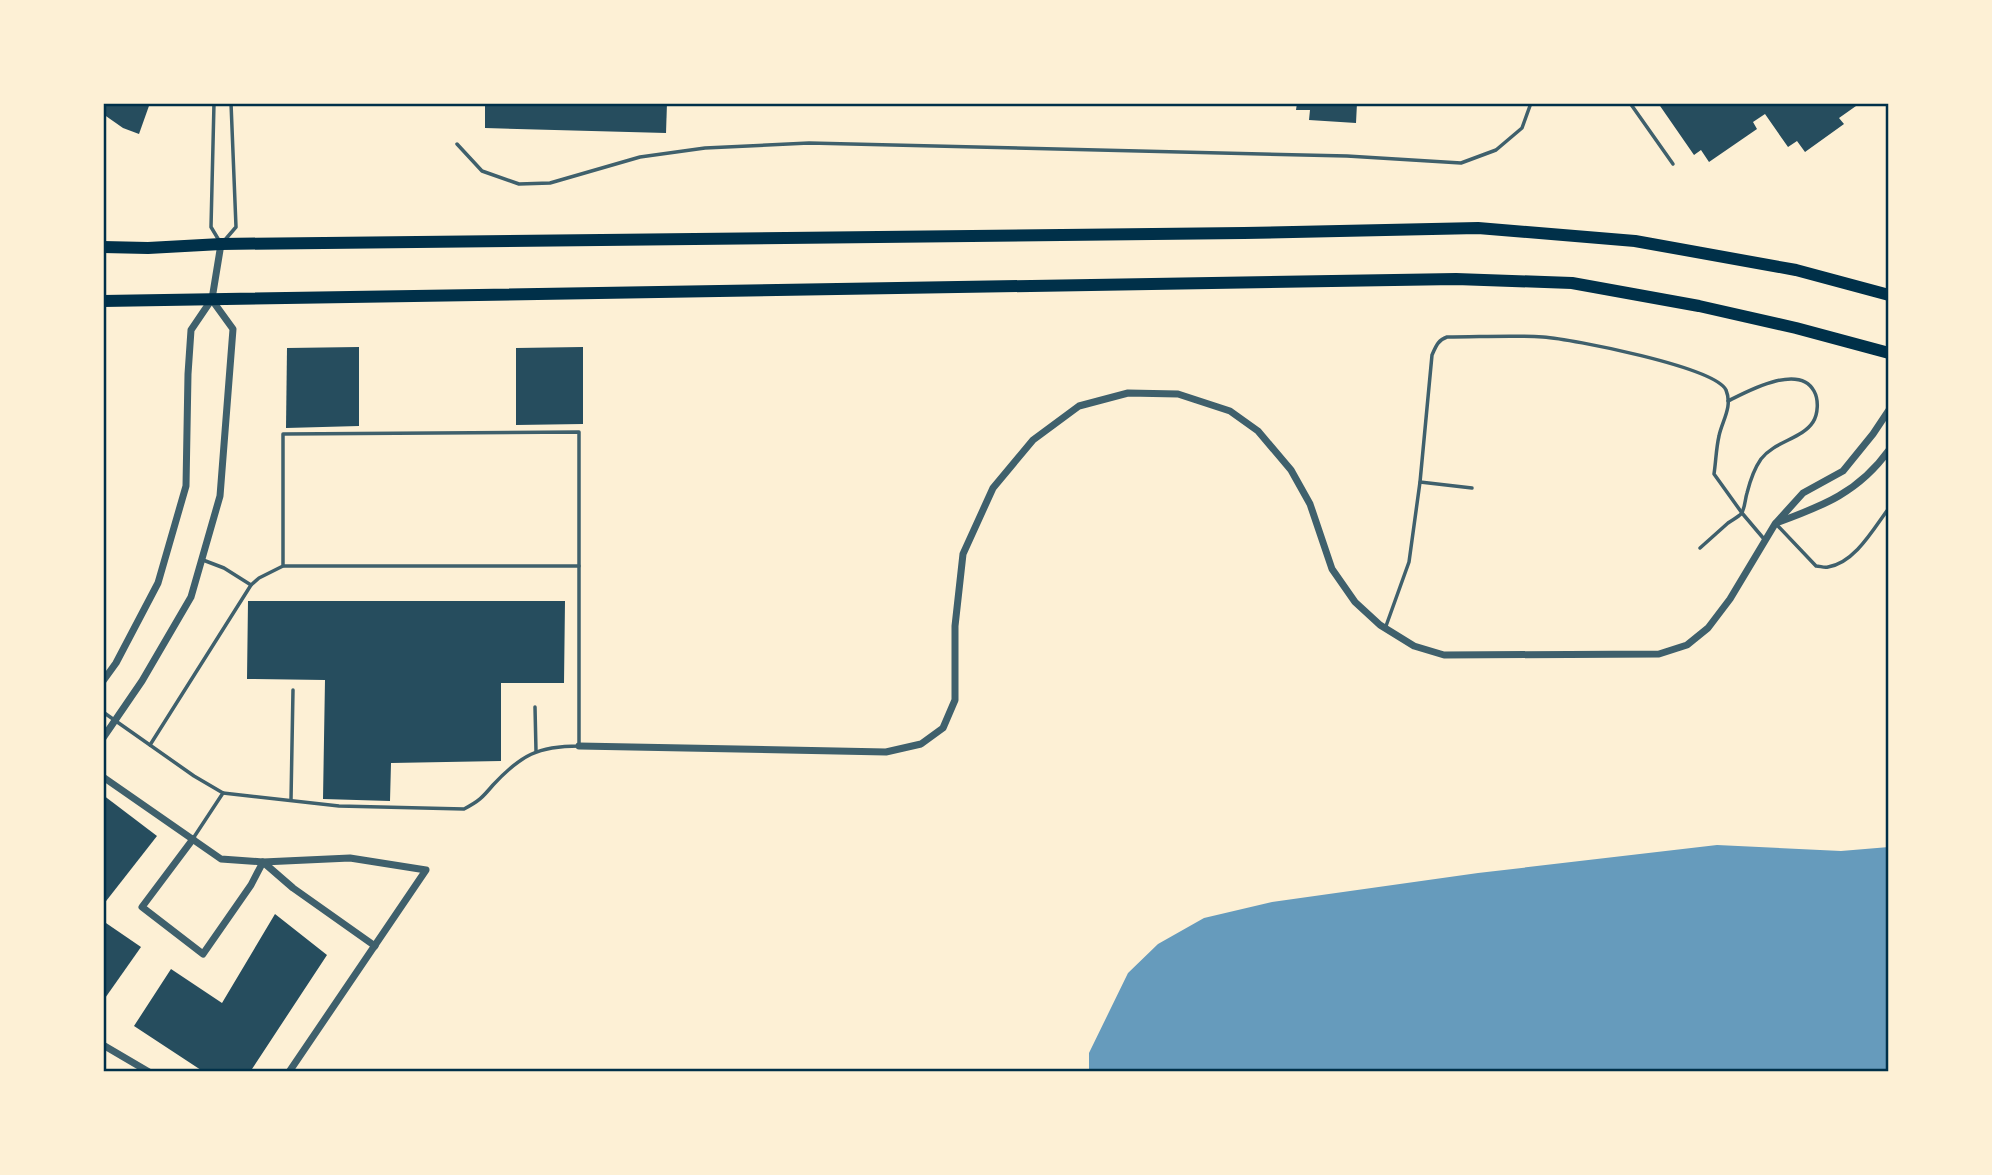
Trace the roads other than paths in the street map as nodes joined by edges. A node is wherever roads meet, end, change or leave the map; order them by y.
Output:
1 (214, 103) edge
2 (231, 103) edge
3 (1531, 103) edge
4 (1630, 103) edge
5 (457, 145) dead end
6 (1673, 164) dead end
7 (221, 244) junction
8 (103, 247) edge
9 (1889, 295) edge
10 (212, 299) junction
11 (103, 301) edge
12 (1889, 353) edge
13 (1727, 401) junction
14 (1889, 410) edge
15 (1889, 450) edge
16 (1420, 482) junction
17 (1472, 488) dead end
18 (1889, 508) edge
19 (1742, 513) junction
20 (1775, 524) junction
21 (1765, 541) junction
22 (1700, 548) dead end
23 (201, 559) junction
24 (283, 566) junction
25 (579, 566) junction
26 (251, 585) junction
27 (1385, 628) junction
28 (103, 681) edge
29 (293, 691) dead end
30 (535, 707) dead end
31 (103, 712) edge
32 (115, 721) junction
33 (103, 738) edge
34 (150, 745) junction
35 (579, 746) junction
36 (536, 751) junction
37 (103, 778) edge
38 (223, 793) junction
39 (291, 800) junction
40 (193, 839) junction
41 (263, 862) junction
42 (375, 946) junction
43 (103, 1045) edge
44 (149, 1072) edge
45 (289, 1072) edge

1 - 7 lane
2 - 7 lane
3 - 5 lane
4 - 6 lane
7 - 8 main road
7 - 9 main road
7 - 10 street
10 - 11 main road
10 - 12 main road
10 - 23 street
10 - 28 street
13 - 16 lane
13 - 19 lane
13 - 19 lane
14 - 20 street
15 - 20 street
16 - 17 lane
16 - 27 lane
18 - 20 lane
19 - 21 lane
19 - 22 lane
20 - 21 street
21 - 27 street
23 - 26 lane
23 - 32 street
24 - 25 lane
24 - 25 lane
24 - 26 lane
25 - 35 lane
26 - 34 lane
27 - 35 street
29 - 39 lane
30 - 36 lane
31 - 32 lane
32 - 33 street
32 - 34 lane
34 - 38 lane
35 - 36 lane
36 - 39 lane
37 - 40 street
38 - 39 lane
38 - 40 lane
40 - 41 street
40 - 41 street
41 - 42 street
41 - 42 street
42 - 45 street
43 - 44 street

